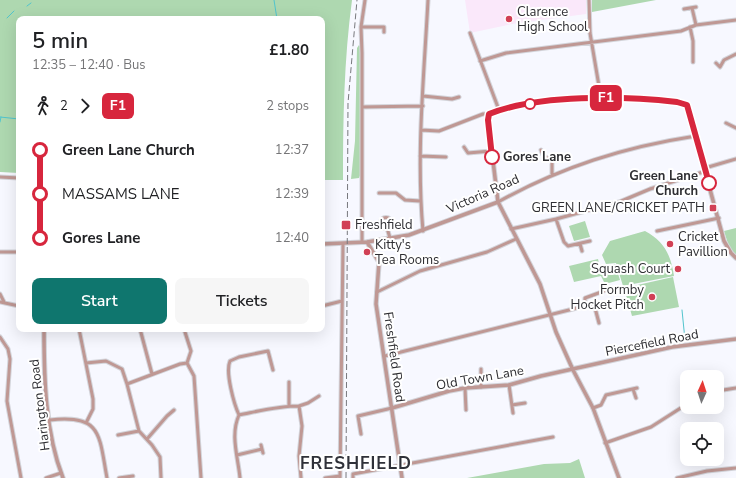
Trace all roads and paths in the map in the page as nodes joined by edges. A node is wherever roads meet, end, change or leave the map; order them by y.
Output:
1 (365, 0) edge
2 (428, 0) edge
3 (589, 0) edge
4 (684, 9) dead end
5 (736, 20) edge
6 (696, 25) junction
7 (361, 27) junction
8 (690, 27) junction
9 (384, 32) dead end
10 (470, 33) dead end
11 (592, 43) junction
12 (736, 54) edge
13 (480, 61) junction
14 (693, 62) dead end
15 (716, 63) dead end
16 (423, 96) junction
17 (459, 97) dead end
18 (601, 98) junction
19 (422, 106) junction
20 (362, 107) junction
21 (499, 110) junction
22 (489, 114) junction
23 (726, 123) dead end
24 (736, 128) edge
25 (422, 130) junction
26 (696, 136) junction
27 (464, 147) dead end
28 (541, 150) dead end
29 (492, 151) junction
30 (420, 156) junction
31 (446, 156) dead end
32 (736, 159) edge
33 (706, 169) junction
34 (552, 174) junction
35 (0, 177) edge
36 (16, 178) edge
37 (378, 193) dead end
38 (420, 201) junction
39 (498, 202) junction
40 (719, 218) junction
41 (556, 220) junction
42 (387, 228) dead end
43 (511, 230) junction
44 (423, 231) junction
45 (657, 232) dead end
46 (390, 238) junction
47 (516, 239) junction
48 (590, 241) dead end
49 (362, 242) junction
50 (367, 242) junction
51 (325, 244) edge
52 (343, 244) junction
53 (580, 244) junction
54 (582, 251) dead end
55 (0, 252) edge
56 (16, 252) edge
57 (736, 258) edge
58 (604, 291) dead end
59 (377, 292) junction
60 (0, 294) edge
61 (342, 300) junction
62 (2, 302) edge
63 (16, 305) edge
64 (325, 305) edge
65 (585, 306) junction
66 (551, 314) junction
67 (599, 323) dead end
68 (44, 332) edge
69 (80, 332) edge
70 (141, 332) edge
71 (185, 332) edge
72 (0, 337) edge
73 (736, 339) edge
74 (385, 356) junction
75 (86, 363) junction
76 (187, 363) junction
77 (482, 369) dead end
78 (273, 370) dead end
79 (572, 370) junction
80 (152, 374) junction
81 (288, 382) dead end
82 (127, 384) junction
83 (509, 385) junction
84 (481, 387) junction
85 (465, 388) junction
86 (637, 388) dead end
87 (736, 388) edge
88 (633, 389) junction
89 (724, 390) edge
90 (319, 396) dead end
91 (636, 398) dead end
92 (525, 403) dead end
93 (289, 406) junction
94 (299, 406) junction
95 (512, 406) junction
96 (392, 408) junction
97 (593, 408) junction
98 (680, 408) edge
99 (174, 410) dead end
100 (466, 410) dead end
101 (513, 413) dead end
102 (238, 415) junction
103 (50, 420) junction
104 (86, 423) junction
105 (139, 431) junction
106 (361, 434) dead end
107 (118, 435) dead end
108 (553, 437) dead end
109 (147, 439) junction
110 (605, 443) junction
111 (261, 444) dead end
112 (237, 455) junction
113 (400, 465) junction
114 (736, 468) edge
115 (61, 473) junction
116 (133, 476) dead end
117 (340, 477) edge
118 (21, 478) edge
119 (46, 478) edge
120 (63, 478) edge
121 (107, 478) edge
122 (119, 478) edge
123 (161, 478) edge
124 (201, 478) edge
125 (240, 478) edge
126 (301, 478) edge
127 (325, 478) edge
128 (353, 478) edge
129 (402, 478) edge
130 (619, 478) edge
131 (677, 478) edge

1 - 7 street
2 - 16 street
3 - 11 street
4 - 6 street
5 - 6 street
6 - 8 street
7 - 9 street
7 - 20 street
8 - 11 street
8 - 14 street
10 - 13 street
11 - 13 street
11 - 18 street
12 - 15 street
13 - 21 street
16 - 17 street
16 - 19 street
18 - 21 street
18 - 26 street
19 - 20 street
19 - 25 street
20 - 49 street
21 - 22 street
22 - 25 street
22 - 29 street
23 - 24 street
25 - 30 street
26 - 33 street
26 - 34 street, Victoria Road
27 - 29 street
28 - 34 street
29 - 39 street
30 - 31 street
30 - 38 street
32 - 33 street
33 - 40 street
33 - 41 street
34 - 39 street, Victoria Road
35 - 36 street
37 - 38 street
38 - 44 street
39 - 43 street
39 - 44 street, Victoria Road
40 - 45 street
40 - 57 street
41 - 43 street
41 - 53 street
42 - 46 street
43 - 47 street
44 - 46 street, Victoria Road
46 - 50 street, Victoria Road
47 - 59 street
47 - 66 street
48 - 53 street
49 - 50 street, Victoria Road
49 - 52 street, Victoria Road
50 - 59 street, Freshfield Road
51 - 52 street, Victoria Road
52 - 61 street
53 - 54 street
55 - 56 street
58 - 65 street
59 - 74 street, Freshfield Road
60 - 62 street
61 - 64 street
61 - 117 street
62 - 63 street
65 - 66 street
65 - 67 street
66 - 74 street
66 - 79 street
68 - 103 street, Harington Road
69 - 75 street
70 - 80 street
71 - 76 street
72 - 118 street
73 - 79 street, Piercefield Road
74 - 96 street, Freshfield Road
75 - 82 street
75 - 104 street
76 - 80 street
76 - 124 street
77 - 84 street
78 - 102 street
79 - 83 street, Old Town Lane
79 - 97 street
80 - 82 street
81 - 93 street
82 - 105 street
83 - 84 street, Old Town Lane
83 - 95 street
84 - 85 street, Old Town Lane
85 - 96 street, Old Town Lane
85 - 100 street
86 - 88 street
87 - 89 street
88 - 91 street
88 - 97 street
90 - 94 street
92 - 95 street
93 - 94 street
93 - 102 street
94 - 126 street
95 - 101 street
96 - 106 street
96 - 113 street, Freshfield Road
97 - 110 street
98 - 110 street
99 - 109 street
102 - 112 street
103 - 104 street
103 - 115 street, Harington Road
104 - 121 street
105 - 107 street
105 - 109 street
108 - 113 street
109 - 123 street
110 - 130 street
111 - 112 street
112 - 125 street
113 - 128 street
113 - 129 street, Freshfield Road
114 - 131 street
115 - 119 street
115 - 120 street, Harington Road
116 - 122 street
117 - 127 street

